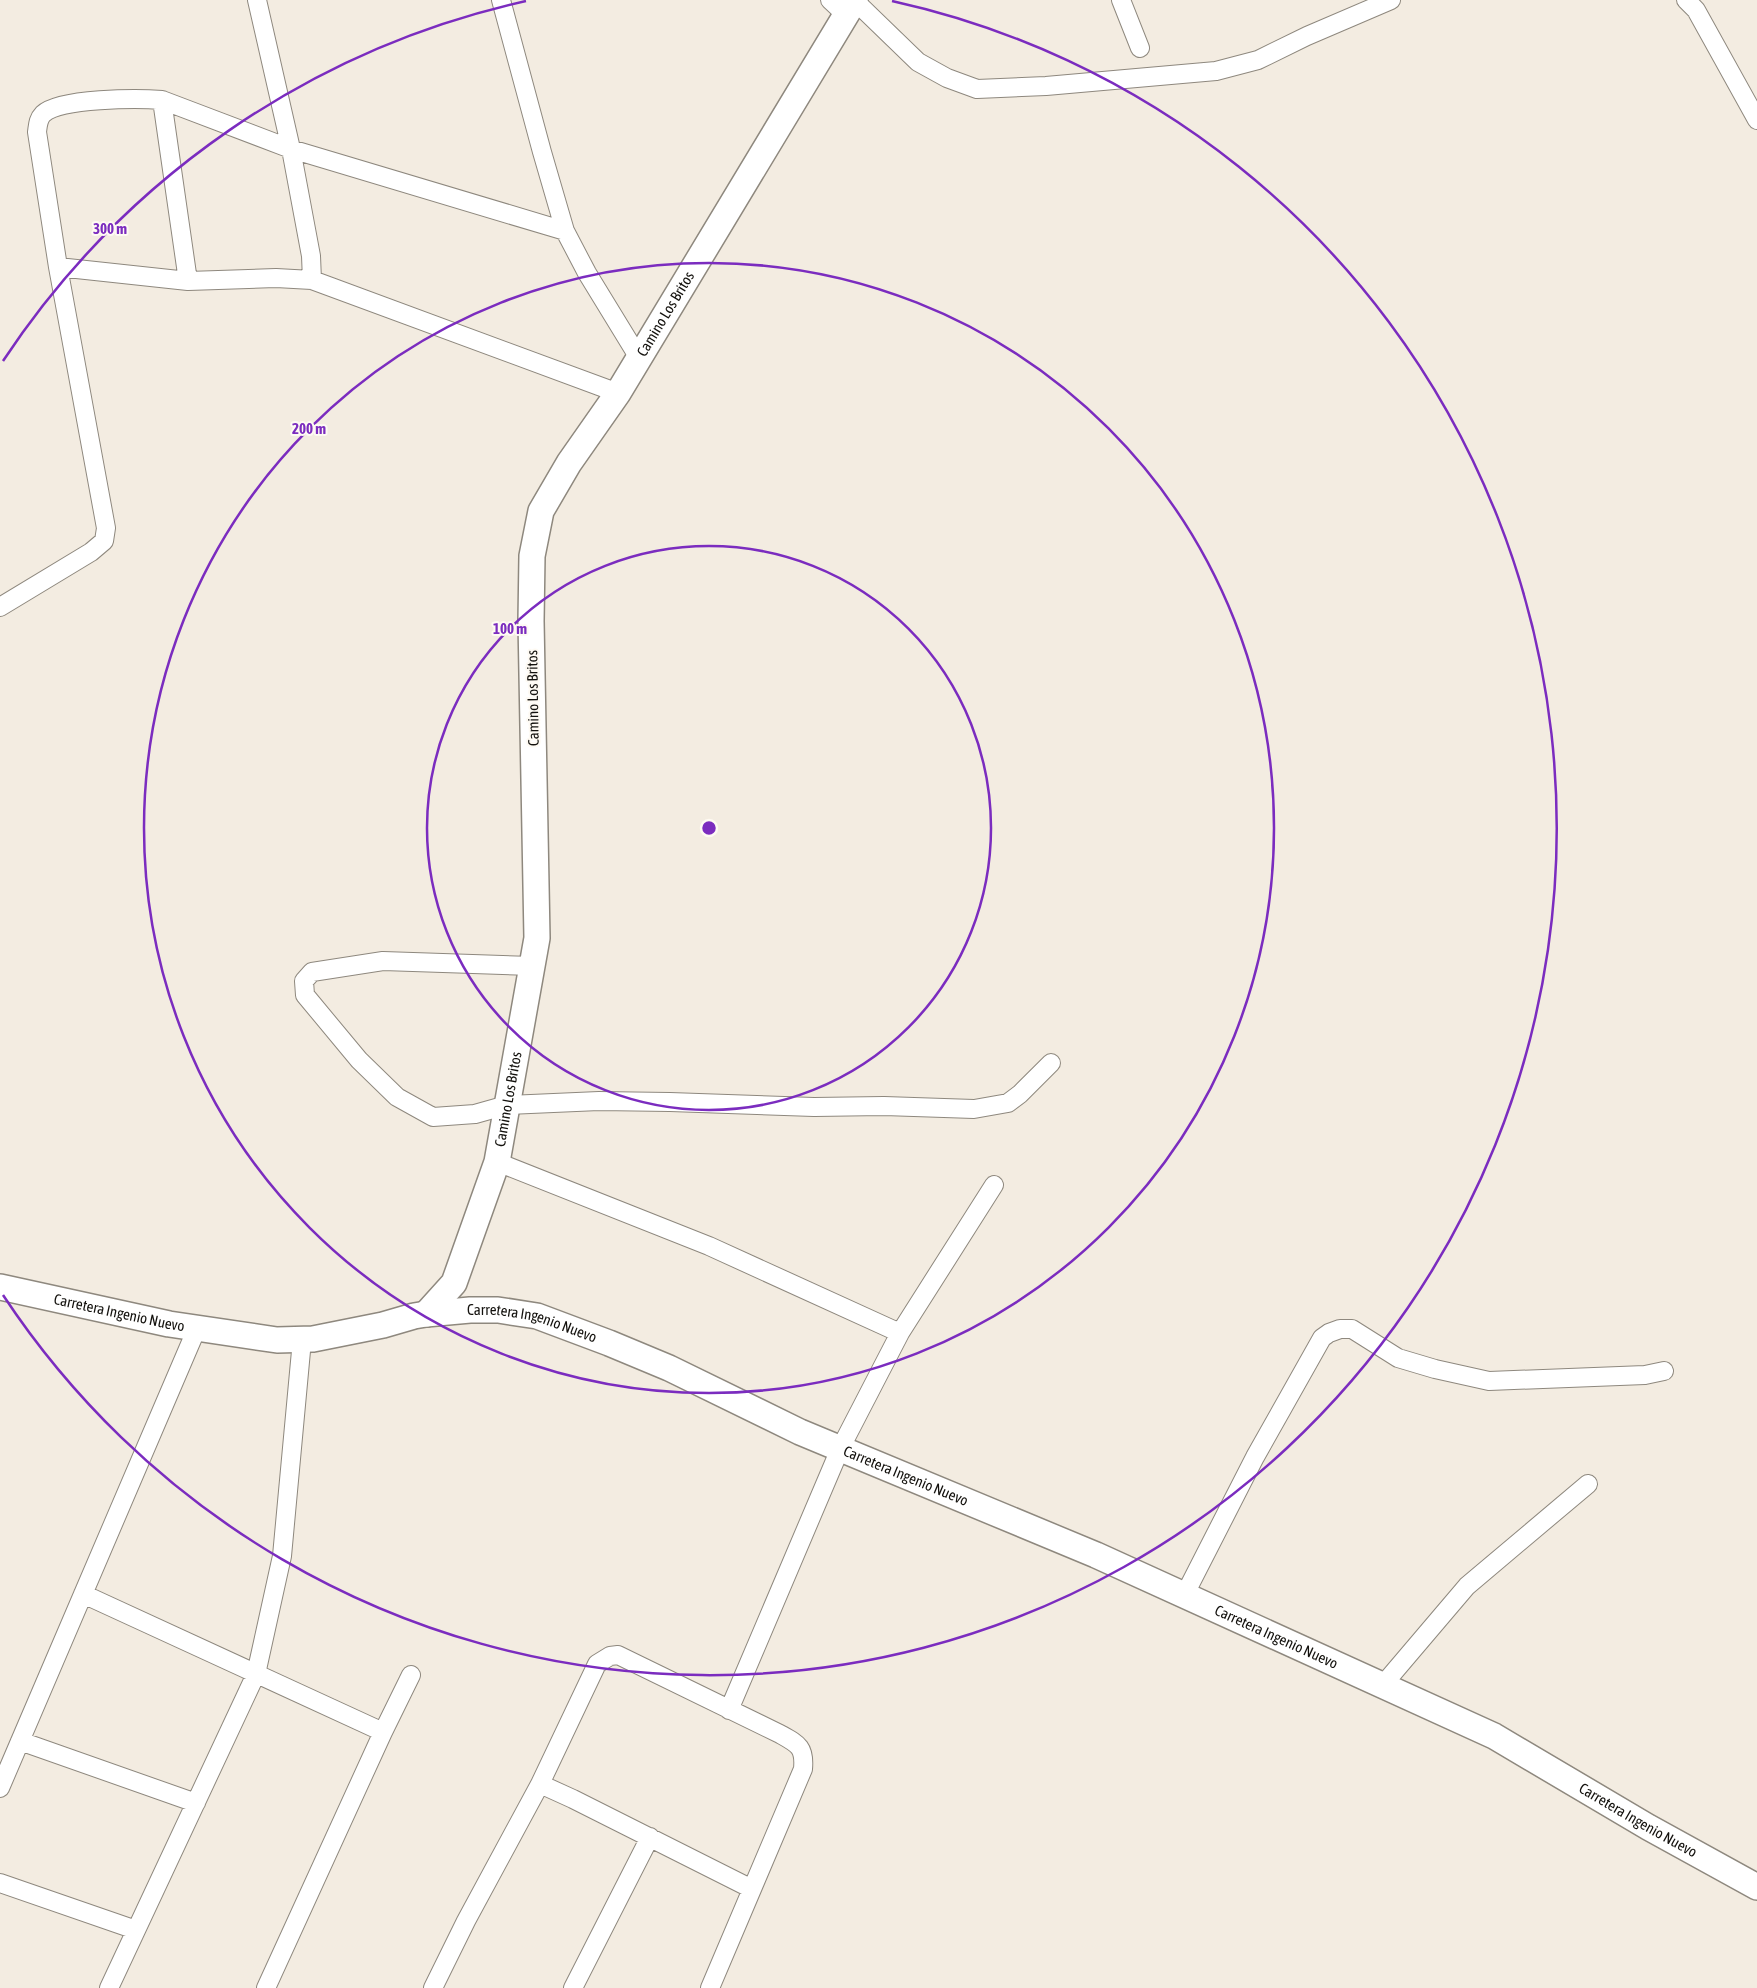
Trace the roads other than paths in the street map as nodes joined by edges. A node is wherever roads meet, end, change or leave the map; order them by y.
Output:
1 (257, 0) edge
2 (501, 0) edge
3 (1121, 0) edge
4 (1391, 0) edge
5 (1686, 0) edge
6 (847, 4) edge
7 (1140, 48) dead end
8 (162, 100) junction
9 (1757, 120) edge
10 (291, 149) junction
11 (565, 231) junction
12 (58, 267) junction
13 (312, 280) junction
14 (188, 281) junction
15 (640, 358) junction
16 (618, 393) junction
17 (0, 607) edge
18 (532, 966) junction
19 (1051, 1064) dead end
20 (507, 1105) junction
21 (497, 1162) junction
22 (994, 1185) dead end
23 (0, 1287) edge
24 (426, 1314) junction
25 (197, 1328) junction
26 (900, 1333) junction
27 (302, 1340) junction
28 (1664, 1371) dead end
29 (840, 1449) junction
30 (1588, 1484) dead end
31 (83, 1594) junction
32 (1184, 1596) junction
33 (256, 1674) junction
34 (412, 1676) dead end
35 (1382, 1686) junction
36 (729, 1710) junction
37 (383, 1732) junction
38 (20, 1740) junction
39 (540, 1784) junction
40 (0, 1788) edge
41 (196, 1803) junction
42 (650, 1837) junction
43 (0, 1883) edge
44 (1757, 1887) edge
45 (752, 1889) junction
46 (136, 1930) junction
47 (109, 1988) edge
48 (266, 1988) edge
49 (433, 1988) edge
50 (573, 1988) edge
51 (710, 1988) edge

1 - 10 street
2 - 11 street
3 - 7 street
4 - 6 street
5 - 9 street
6 - 15 street, Camino Los Britos
8 - 10 street
8 - 12 street
8 - 14 street
10 - 11 street
10 - 13 street
11 - 15 street
12 - 14 street
12 - 17 street
13 - 14 street
13 - 16 street
15 - 16 street, Camino Los Britos
16 - 18 street, Camino Los Britos
18 - 20 street, Camino Los Britos
18 - 20 street
19 - 20 street
20 - 21 street, Camino Los Britos
21 - 24 street, Camino Los Britos
21 - 26 street
22 - 26 street
23 - 25 street, Carretera Ingenio Nuevo
24 - 27 street, Carretera Ingenio Nuevo
24 - 29 street, Carretera Ingenio Nuevo
25 - 27 street, Carretera Ingenio Nuevo
25 - 31 street
26 - 29 street
27 - 33 street
28 - 32 street
29 - 32 street, Carretera Ingenio Nuevo
29 - 36 street
30 - 35 street
31 - 33 street
31 - 38 street
32 - 35 street, Carretera Ingenio Nuevo
33 - 37 street
33 - 41 street
34 - 37 street
35 - 44 street, Carretera Ingenio Nuevo
36 - 39 street
36 - 45 street
37 - 48 street
38 - 40 street
38 - 41 street
39 - 42 street
39 - 49 street
41 - 46 street
42 - 45 street
42 - 50 street
43 - 46 street
45 - 51 street
46 - 47 street

